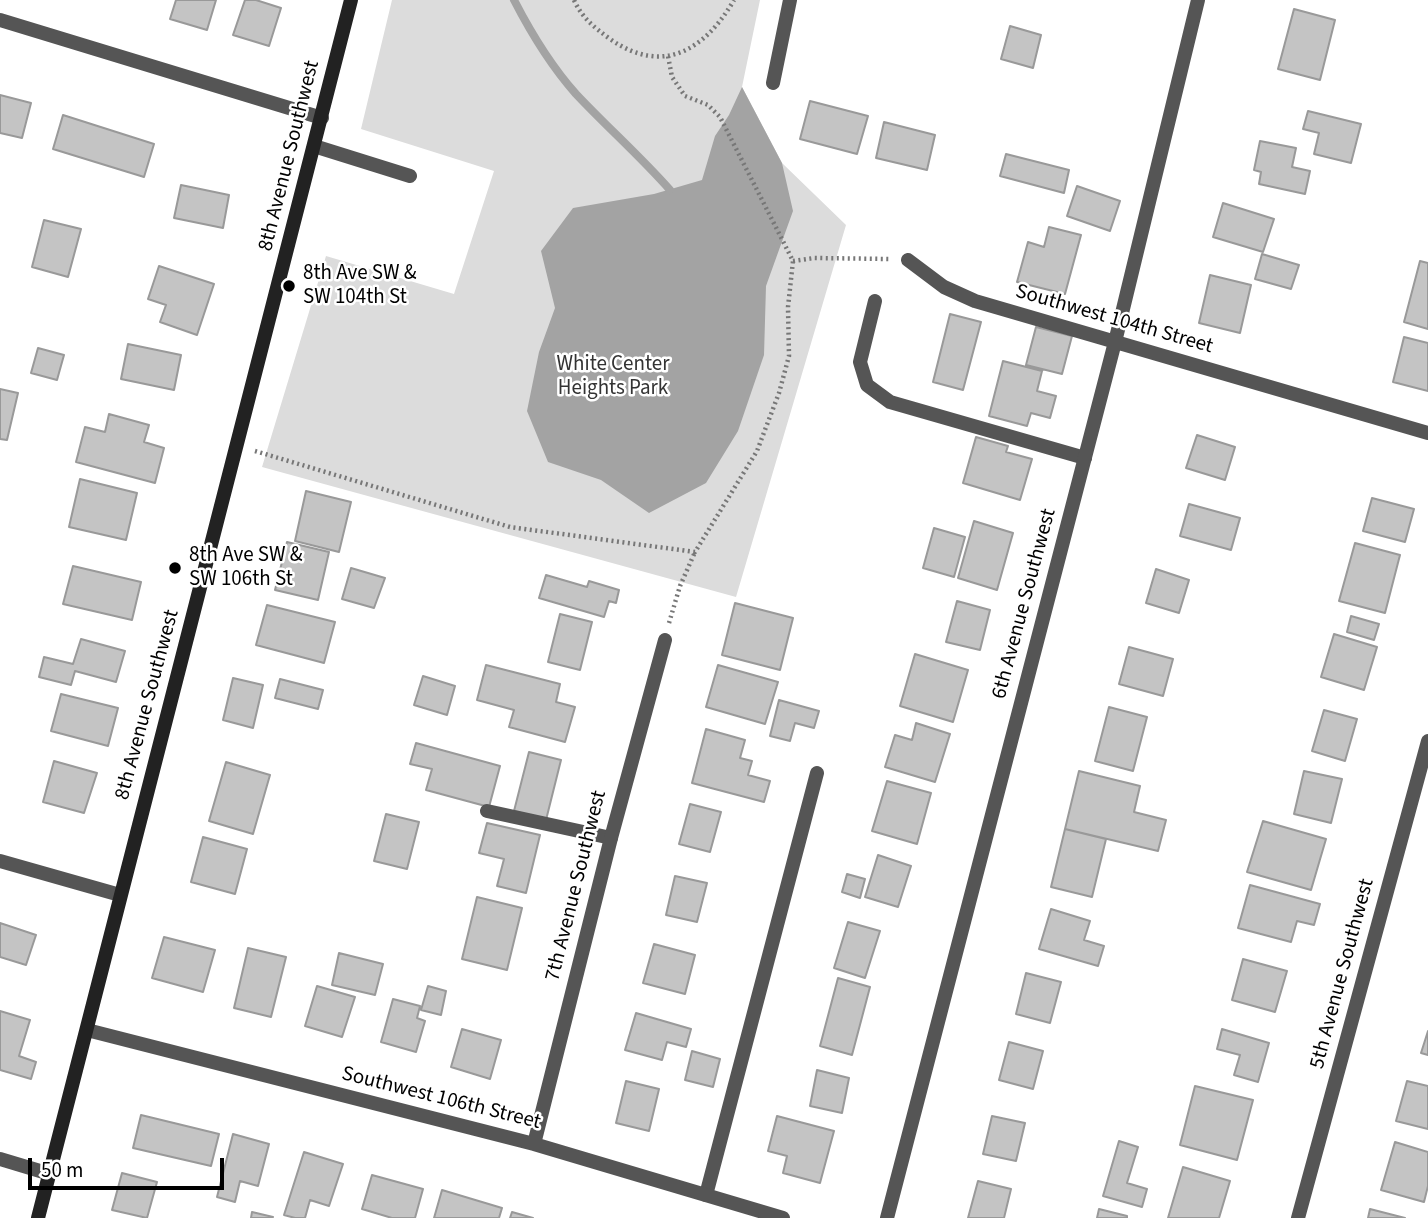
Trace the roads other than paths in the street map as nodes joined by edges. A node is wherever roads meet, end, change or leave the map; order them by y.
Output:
1 (351, 0) edge
2 (790, 0) edge
3 (1198, 0) edge
4 (0, 20) edge
5 (773, 83) dead end
6 (322, 118) junction
7 (314, 146) junction
8 (410, 176) dead end
9 (908, 260) road end
10 (875, 301) dead end
11 (1115, 342) junction
12 (1428, 433) edge
13 (1085, 458) junction
14 (665, 640) road end
15 (1428, 741) edge
16 (817, 773) dead end
17 (486, 811) dead end
18 (611, 838) junction
19 (0, 860) edge
20 (120, 895) junction
21 (87, 1030) junction
22 (534, 1144) junction
23 (0, 1159) edge
24 (50, 1174) junction
25 (706, 1195) junction
26 (38, 1218) edge
27 (783, 1218) edge
28 (887, 1218) edge
29 (1298, 1218) edge

1 - 6 street, 8th Avenue Southwest
2 - 5 street
3 - 11 street, 6th Avenue Southwest
4 - 6 street
6 - 7 street, 8th Avenue Southwest
7 - 8 street
7 - 20 street, 8th Avenue Southwest
9 - 11 street, Southwest 104th Street
10 - 13 street
11 - 12 street, Southwest 104th Street
11 - 13 street, 6th Avenue Southwest
13 - 28 street, 6th Avenue Southwest
14 - 18 street, 7th Avenue Southwest
15 - 29 street, 5th Avenue Southwest
16 - 25 street
17 - 18 street
18 - 22 street, 7th Avenue Southwest
19 - 20 street
20 - 21 street, 8th Avenue Southwest
21 - 22 street, Southwest 106th Street
21 - 24 street, 8th Avenue Southwest
22 - 25 street, Southwest 106th Street
23 - 24 street
24 - 26 street, 8th Avenue Southwest
25 - 27 street, Southwest 106th Street

